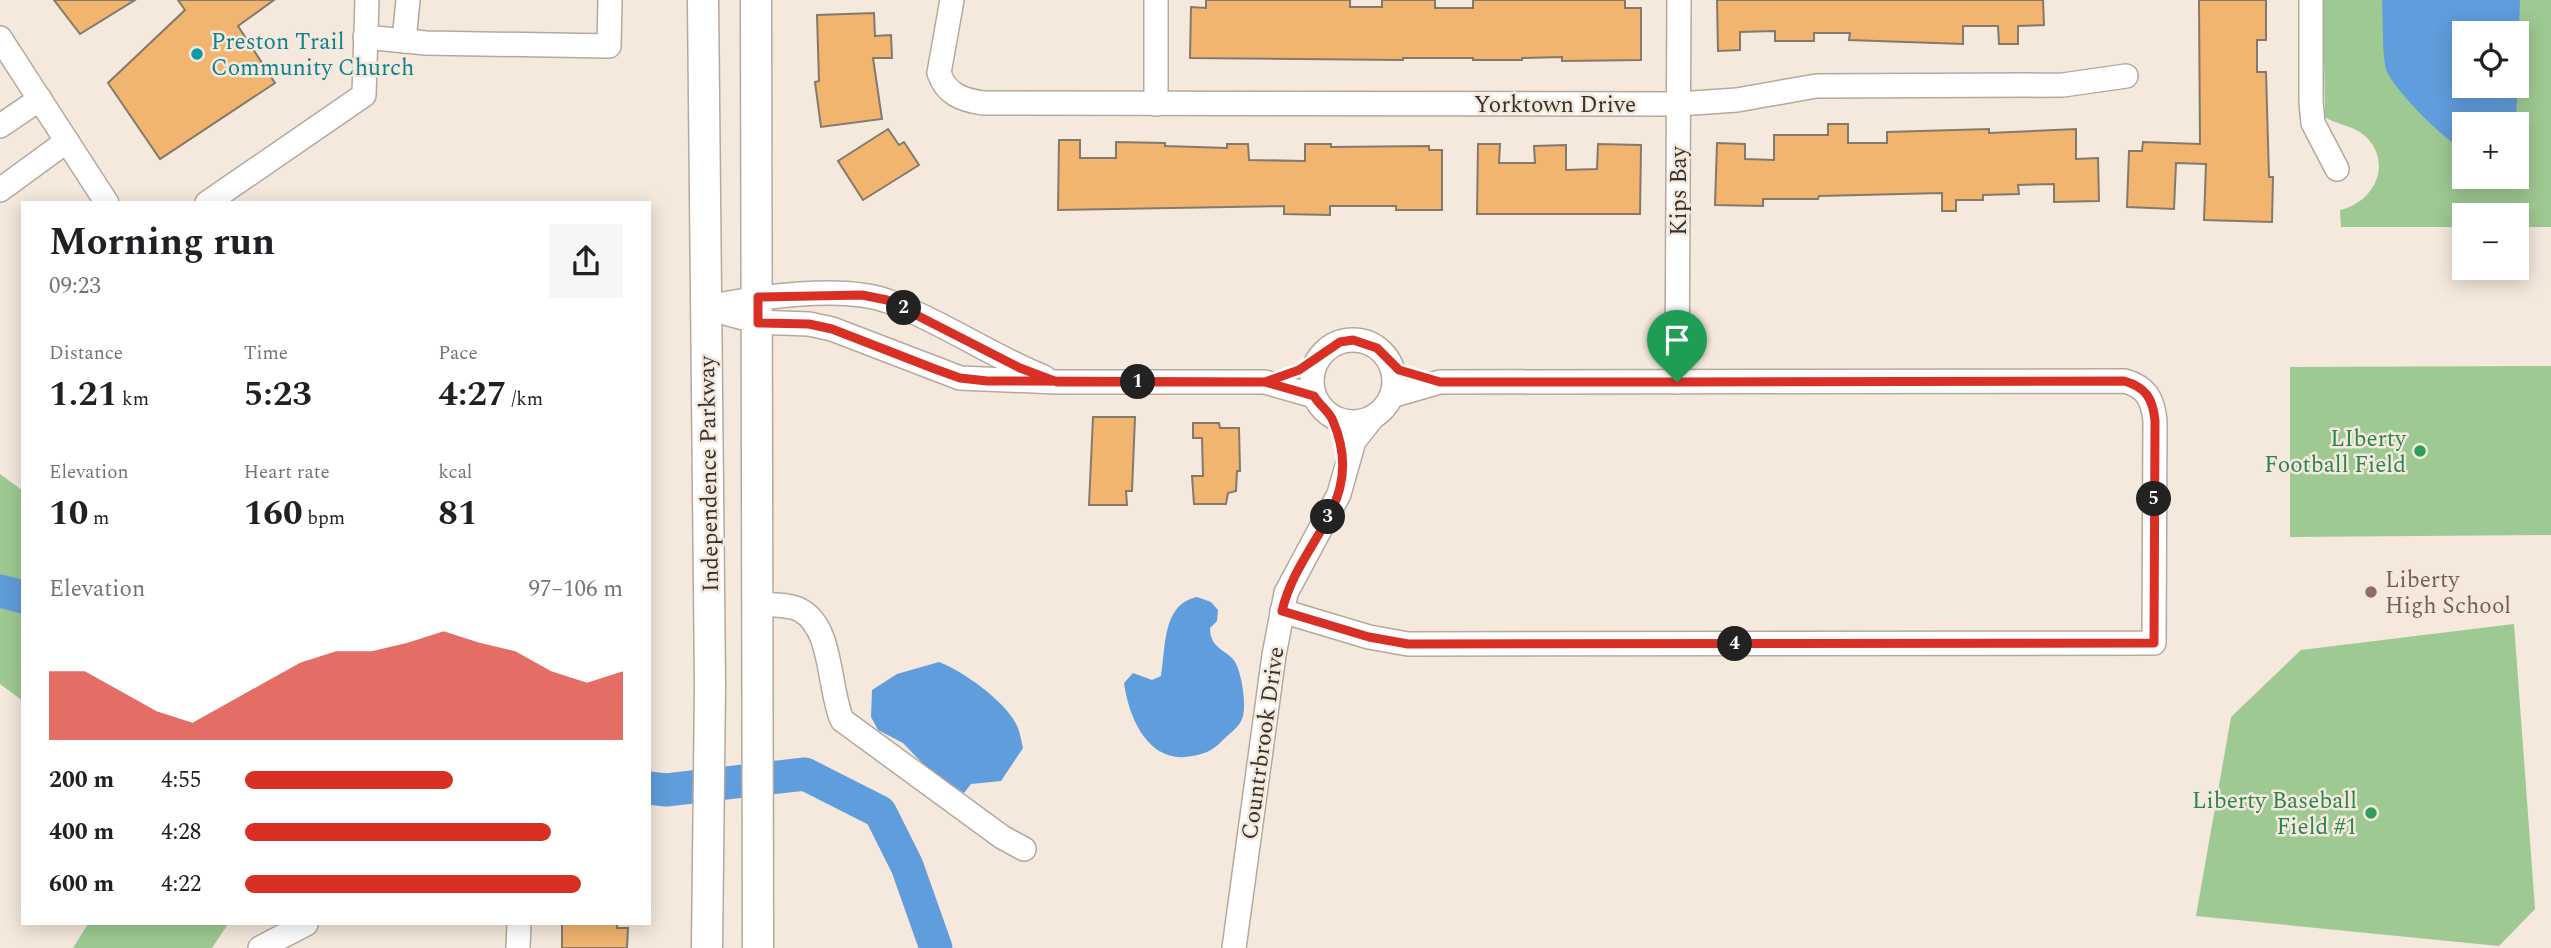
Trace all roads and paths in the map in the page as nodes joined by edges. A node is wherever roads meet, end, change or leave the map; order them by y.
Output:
1 (367, 0) edge
2 (408, 0) edge
3 (610, 0) edge
4 (703, 0) edge
5 (756, 0) edge
6 (952, 0) edge
7 (1156, 0) edge
8 (1679, 0) edge
9 (2311, 0) edge
10 (365, 37) junction
11 (404, 41) junction
12 (2, 45) edge
13 (2126, 76) dead end
14 (40, 99) junction
15 (1156, 104) junction
16 (1679, 104) junction
17 (0, 126) edge
18 (67, 141) junction
19 (2337, 169) dead end
20 (0, 190) edge
21 (106, 201) edge
22 (210, 201) edge
23 (706, 308) junction
24 (758, 310) junction
25 (1318, 357) junction
26 (1387, 357) junction
27 (1057, 382) junction
28 (1265, 382) junction
29 (1440, 382) junction
30 (1677, 382) junction
31 (1314, 396) junction
32 (1391, 396) junction
33 (1332, 417) junction
34 (1373, 417) junction
35 (1345, 469) junction
36 (756, 604) junction
37 (1282, 611) junction
38 (1024, 849) dead end
39 (304, 925) edge
40 (519, 925) edge
41 (758, 942) edge
42 (707, 943) edge
43 (260, 948) edge
44 (519, 948) edge
45 (1234, 948) edge

1 - 10 street
2 - 11 street
3 - 11 street
4 - 23 main road, Independence Parkway
5 - 24 main road, Independence Parkway
6 - 15 street, Yorktown Drive
7 - 15 street
8 - 16 street, Kips Bay
9 - 19 street
10 - 11 street
10 - 22 street
12 - 14 street
13 - 16 street, Yorktown Drive
14 - 17 street
14 - 18 street
15 - 16 street, Yorktown Drive
16 - 30 street, Kips Bay
18 - 20 street
18 - 21 street
23 - 24 street
23 - 42 main road, Independence Parkway
24 - 27 street
24 - 27 street
24 - 36 main road, Independence Parkway
25 - 26 street
25 - 28 street
25 - 31 street
26 - 29 street
26 - 32 street
27 - 28 street
28 - 31 street
29 - 30 street
29 - 32 street
30 - 37 street
31 - 33 street
32 - 34 street
33 - 34 street
33 - 35 street
34 - 35 street, Countrbrook Drive
35 - 37 street, Countrbrook Drive
36 - 38 street
36 - 41 main road, Independence Parkway
37 - 45 street, Countrbrook Drive
39 - 43 street
40 - 44 street

